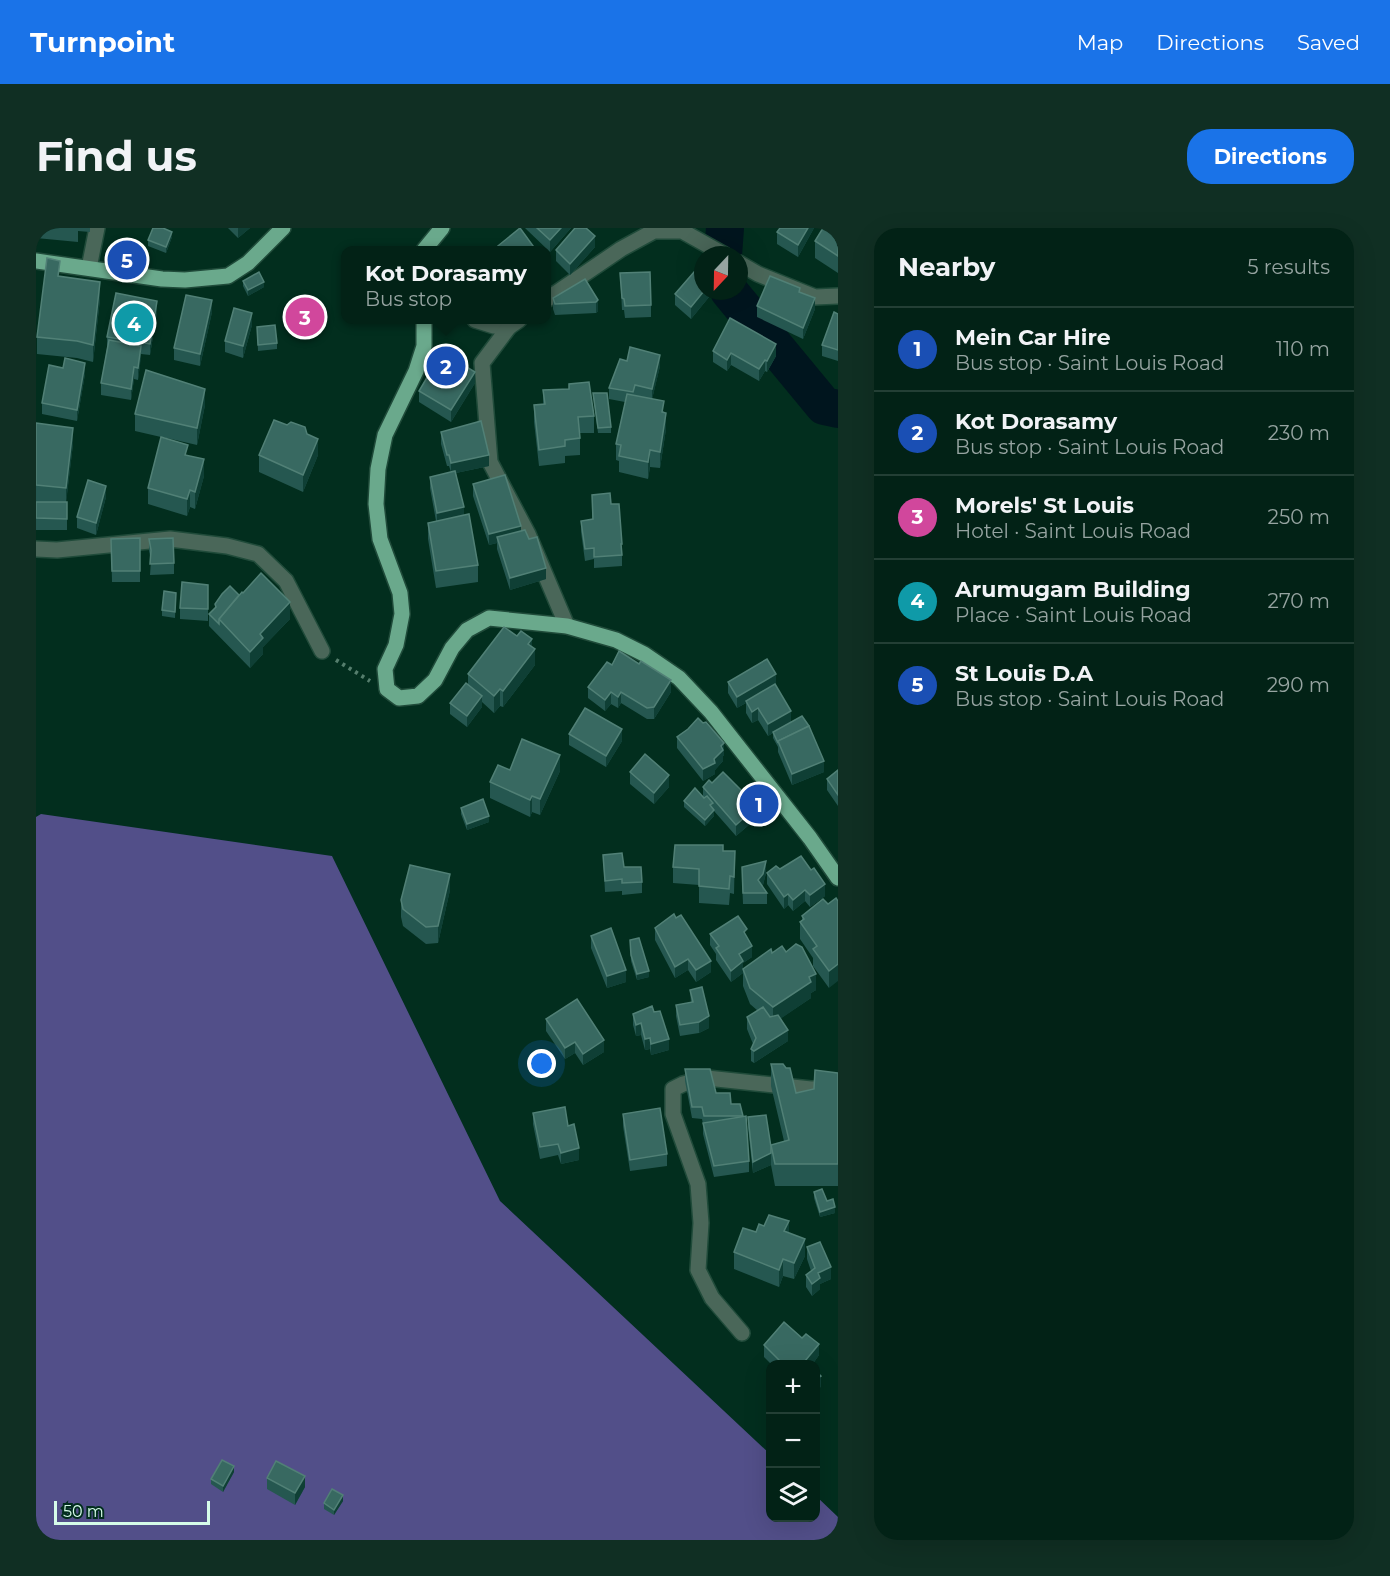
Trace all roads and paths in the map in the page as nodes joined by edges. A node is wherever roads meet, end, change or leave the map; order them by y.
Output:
1 (97, 228) edge
2 (284, 228) edge
3 (442, 228) edge
4 (427, 246) edge
5 (709, 246) edge
6 (36, 261) edge
7 (89, 268) junction
8 (748, 268) edge
9 (838, 296) edge
10 (551, 297) edge
11 (424, 324) edge
12 (488, 324) edge
13 (507, 324) edge
14 (513, 324) edge
15 (36, 549) edge
16 (567, 626) junction
17 (322, 651) joint
18 (387, 689) junction
19 (838, 878) edge
20 (838, 1088) edge
21 (742, 1333) dead end

1 - 7 street
2 - 7 main road
3 - 4 main road
5 - 10 street
6 - 7 main road
8 - 9 street
11 - 18 main road
12 - 13 street
14 - 16 street
15 - 17 street
16 - 18 main road
16 - 19 main road
17 - 18 path
20 - 21 street

